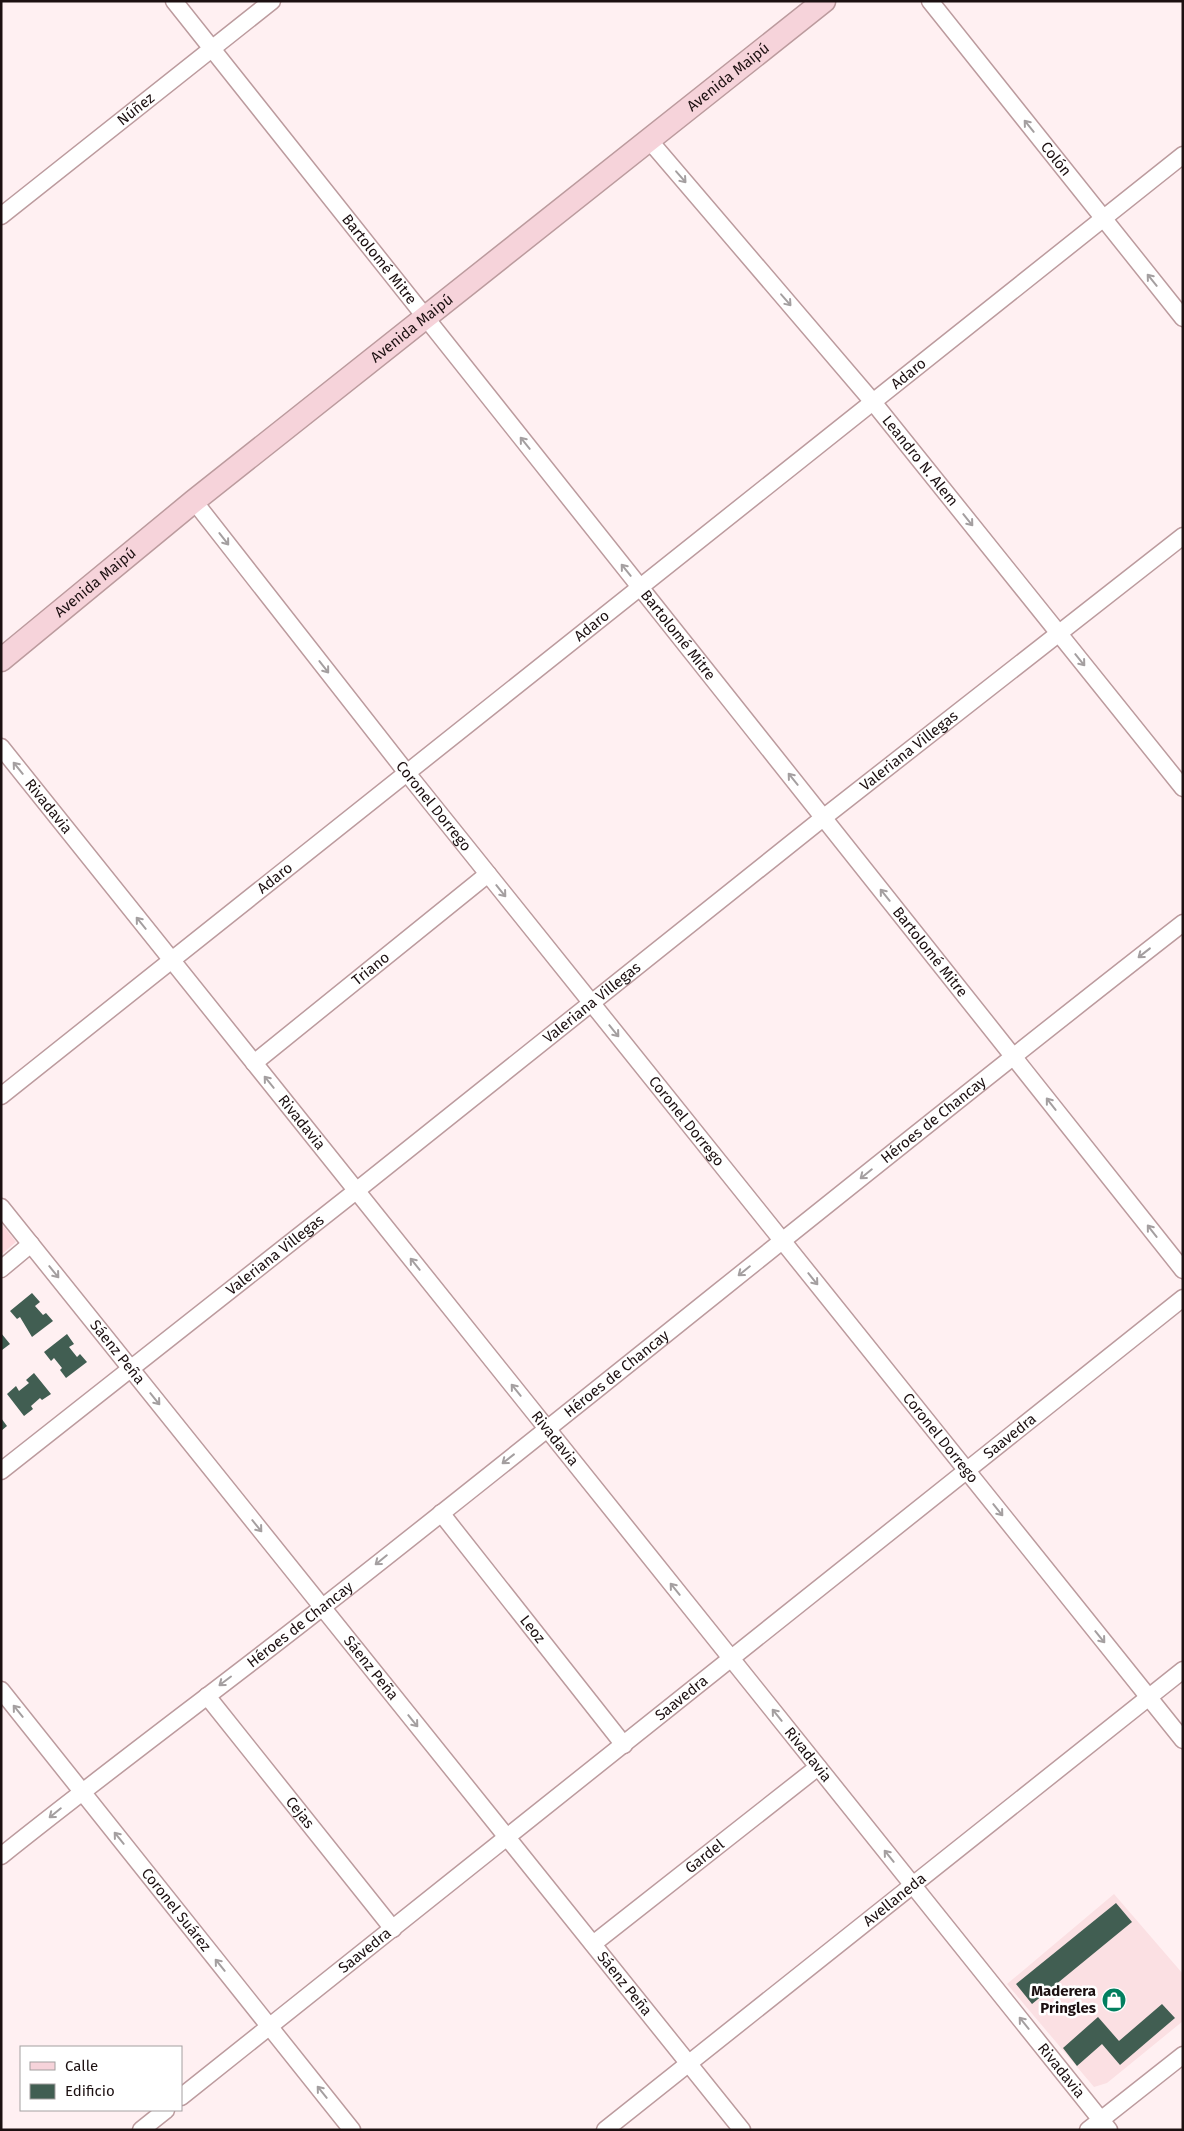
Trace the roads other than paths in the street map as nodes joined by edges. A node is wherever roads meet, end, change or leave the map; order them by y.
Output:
1 (174, 1) edge
2 (272, 1) edge
3 (824, 1) edge
4 (930, 1) edge
5 (212, 50) junction
6 (649, 140) junction
7 (1183, 155) edge
8 (1, 216) edge
9 (1103, 218) junction
10 (426, 318) junction
11 (1183, 318) edge
12 (873, 402) junction
13 (194, 501) junction
14 (1183, 536) edge
15 (640, 588) junction
16 (1059, 634) junction
17 (1, 660) edge
18 (1, 747) edge
19 (407, 773) junction
20 (1183, 788) edge
21 (823, 818) junction
22 (488, 874) junction
23 (1183, 923) edge
24 (171, 961) junction
25 (592, 1004) junction
26 (1013, 1056) junction
27 (254, 1063) junction
28 (1, 1096) edge
29 (356, 1191) junction
30 (1, 1207) edge
31 (782, 1241) junction
32 (31, 1244) junction
33 (1, 1269) edge
34 (1183, 1270) edge
35 (1183, 1298) edge
36 (132, 1370) junction
37 (547, 1428) junction
38 (1, 1471) edge
39 (967, 1472) junction
40 (441, 1513) junction
41 (322, 1607) junction
42 (732, 1659) junction
43 (1183, 1670) edge
44 (1, 1690) edge
45 (207, 1696) junction
46 (1148, 1698) junction
47 (1183, 1740) edge
48 (624, 1745) junction
49 (818, 1767) junction
50 (82, 1791) junction
51 (507, 1838) junction
52 (1, 1856) edge
53 (913, 1885) junction
54 (392, 1929) junction
55 (592, 1944) junction
56 (270, 2027) junction
57 (1183, 2054) edge
58 (688, 2064) junction
59 (182, 2096) edge
60 (165, 2111) edge
61 (1099, 2126) edge
62 (140, 2130) edge
63 (352, 2130) edge
64 (605, 2130) edge
65 (742, 2130) edge

1 - 5 street, Bartolomé Mitre
2 - 5 street, Núñez
3 - 6 main road, Avenida Maipú
9 -> 4 street, Colón
5 - 8 street, Núñez
5 - 10 street, Bartolomé Mitre
6 - 10 main road, Avenida Maipú
6 -> 12 street, Leandro N. Alem
7 - 9 street, Adaro
11 -> 9 street, Colón
9 - 12 street, Adaro
10 - 13 main road, Avenida Maipú
15 -> 10 street, Bartolomé Mitre
12 - 15 street, Adaro
12 -> 16 street, Leandro N. Alem
13 - 17 main road, Avenida Maipú
13 -> 19 street, Coronel Dorrego
14 - 16 street, Valeriana Villegas
15 - 19 street, Adaro
21 -> 15 street, Bartolomé Mitre
16 -> 20 street, Leandro N. Alem
16 - 21 street, Valeriana Villegas
24 -> 18 street, Rivadavia
19 - 22 street, Coronel Dorrego
19 - 24 street, Adaro
21 - 25 street, Valeriana Villegas
26 -> 21 street, Bartolomé Mitre
22 -> 25 street, Coronel Dorrego
22 - 27 street, Triano
23 -> 26 street, Héroes de Chancay
24 - 27 street, Rivadavia
24 - 28 street, Adaro
25 - 29 street, Valeriana Villegas
25 -> 31 street, Coronel Dorrego
26 -> 31 street, Héroes de Chancay
34 -> 26 street, Bartolomé Mitre
29 -> 27 street, Rivadavia
29 - 36 street, Valeriana Villegas
37 -> 29 street, Rivadavia
30 - 32 street, Sáenz Peña
31 -> 37 street, Héroes de Chancay
31 -> 39 street, Coronel Dorrego
32 - 33 street
32 -> 36 street, Sáenz Peña
35 - 39 street, Saavedra
36 - 38 street, Valeriana Villegas
36 -> 41 street, Sáenz Peña
37 -> 40 street, Héroes de Chancay
42 -> 37 street, Rivadavia
39 - 42 street, Saavedra
39 -> 46 street, Coronel Dorrego
40 -> 41 street, Héroes de Chancay
40 - 48 street, Leoz
41 -> 45 street, Héroes de Chancay
41 -> 51 street, Sáenz Peña
42 - 48 street, Saavedra
49 -> 42 street, Rivadavia
43 - 46 street, Avellaneda
50 -> 44 street, Coronel Suárez
45 - 50 street, Héroes de Chancay
45 - 54 street, Cejas
46 - 47 street, Coronel Dorrego
46 - 53 street, Avellaneda
48 - 51 street, Saavedra
53 -> 49 street, Rivadavia
49 - 55 street, Gardel
50 -> 52 street, Héroes de Chancay
56 -> 50 street, Coronel Suárez
51 - 54 street, Saavedra
51 - 55 street, Sáenz Peña
53 - 58 street, Avellaneda
61 -> 53 street, Rivadavia
54 - 56 street, Saavedra
55 - 58 street, Sáenz Peña
56 - 59 street, Saavedra
63 -> 56 street, Coronel Suárez
57 - 61 street
58 - 64 street, Avellaneda
58 - 65 street, Sáenz Peña
60 - 62 street

